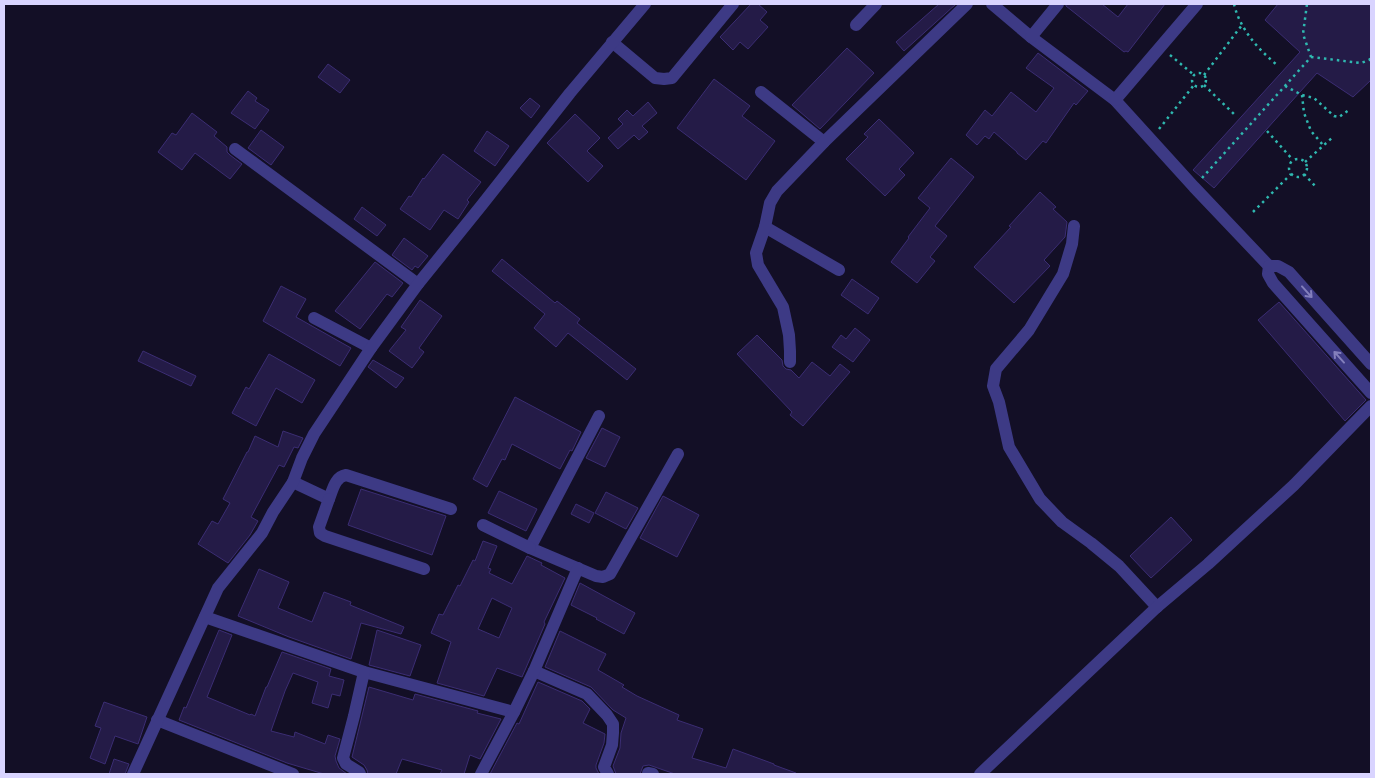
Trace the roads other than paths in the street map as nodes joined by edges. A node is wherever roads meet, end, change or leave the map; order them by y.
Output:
1 (644, 4) edge
2 (733, 4) edge
3 (876, 4) edge
4 (967, 4) edge
5 (992, 4) edge
6 (1058, 4) edge
7 (1197, 4) edge
8 (856, 25) dead end
9 (1031, 37) junction
10 (612, 42) junction
11 (761, 92) dead end
12 (1115, 100) junction
13 (824, 142) junction
14 (235, 149) dead end
15 (1074, 226) dead end
16 (765, 227) junction
17 (1269, 266) junction
18 (839, 270) dead end
19 (418, 284) junction
20 (314, 318) dead end
21 (371, 348) junction
22 (790, 362) dead end
23 (1371, 364) edge
24 (1371, 393) edge
25 (1371, 406) edge
26 (599, 416) dead end
27 (678, 454) dead end
28 (293, 482) junction
29 (329, 499) junction
30 (451, 509) dead end
31 (483, 525) dead end
32 (530, 548) junction
33 (578, 568) junction
34 (424, 569) dead end
35 (1158, 607) junction
36 (205, 616) junction
37 (534, 671) junction
38 (364, 672) junction
39 (514, 712) junction
40 (157, 720) junction
41 (133, 774) edge
42 (293, 774) edge
43 (360, 774) edge
44 (481, 774) edge
45 (608, 774) edge
46 (648, 774) edge
47 (652, 774) edge
48 (980, 774) edge

1 - 10 street
2 - 10 street
3 - 8 street
4 - 13 street
5 - 9 street
6 - 9 street
7 - 12 street
9 - 12 street
10 - 19 street
11 - 13 street
12 - 17 street
13 - 16 street
14 - 19 street
15 - 35 street
16 - 18 street
16 - 22 street
17 -> 23 street
24 -> 17 street
19 - 21 street
20 - 21 street
21 - 28 street
25 - 35 street
26 - 32 street
27 - 33 street
28 - 29 street
28 - 36 street
29 - 30 street
29 - 34 street
31 - 32 street
32 - 33 street
33 - 37 street
35 - 48 street
36 - 38 street
36 - 40 street
37 - 39 street
37 - 45 street
38 - 39 street
38 - 43 street
39 - 44 street
40 - 41 street
40 - 42 street
46 - 47 street

